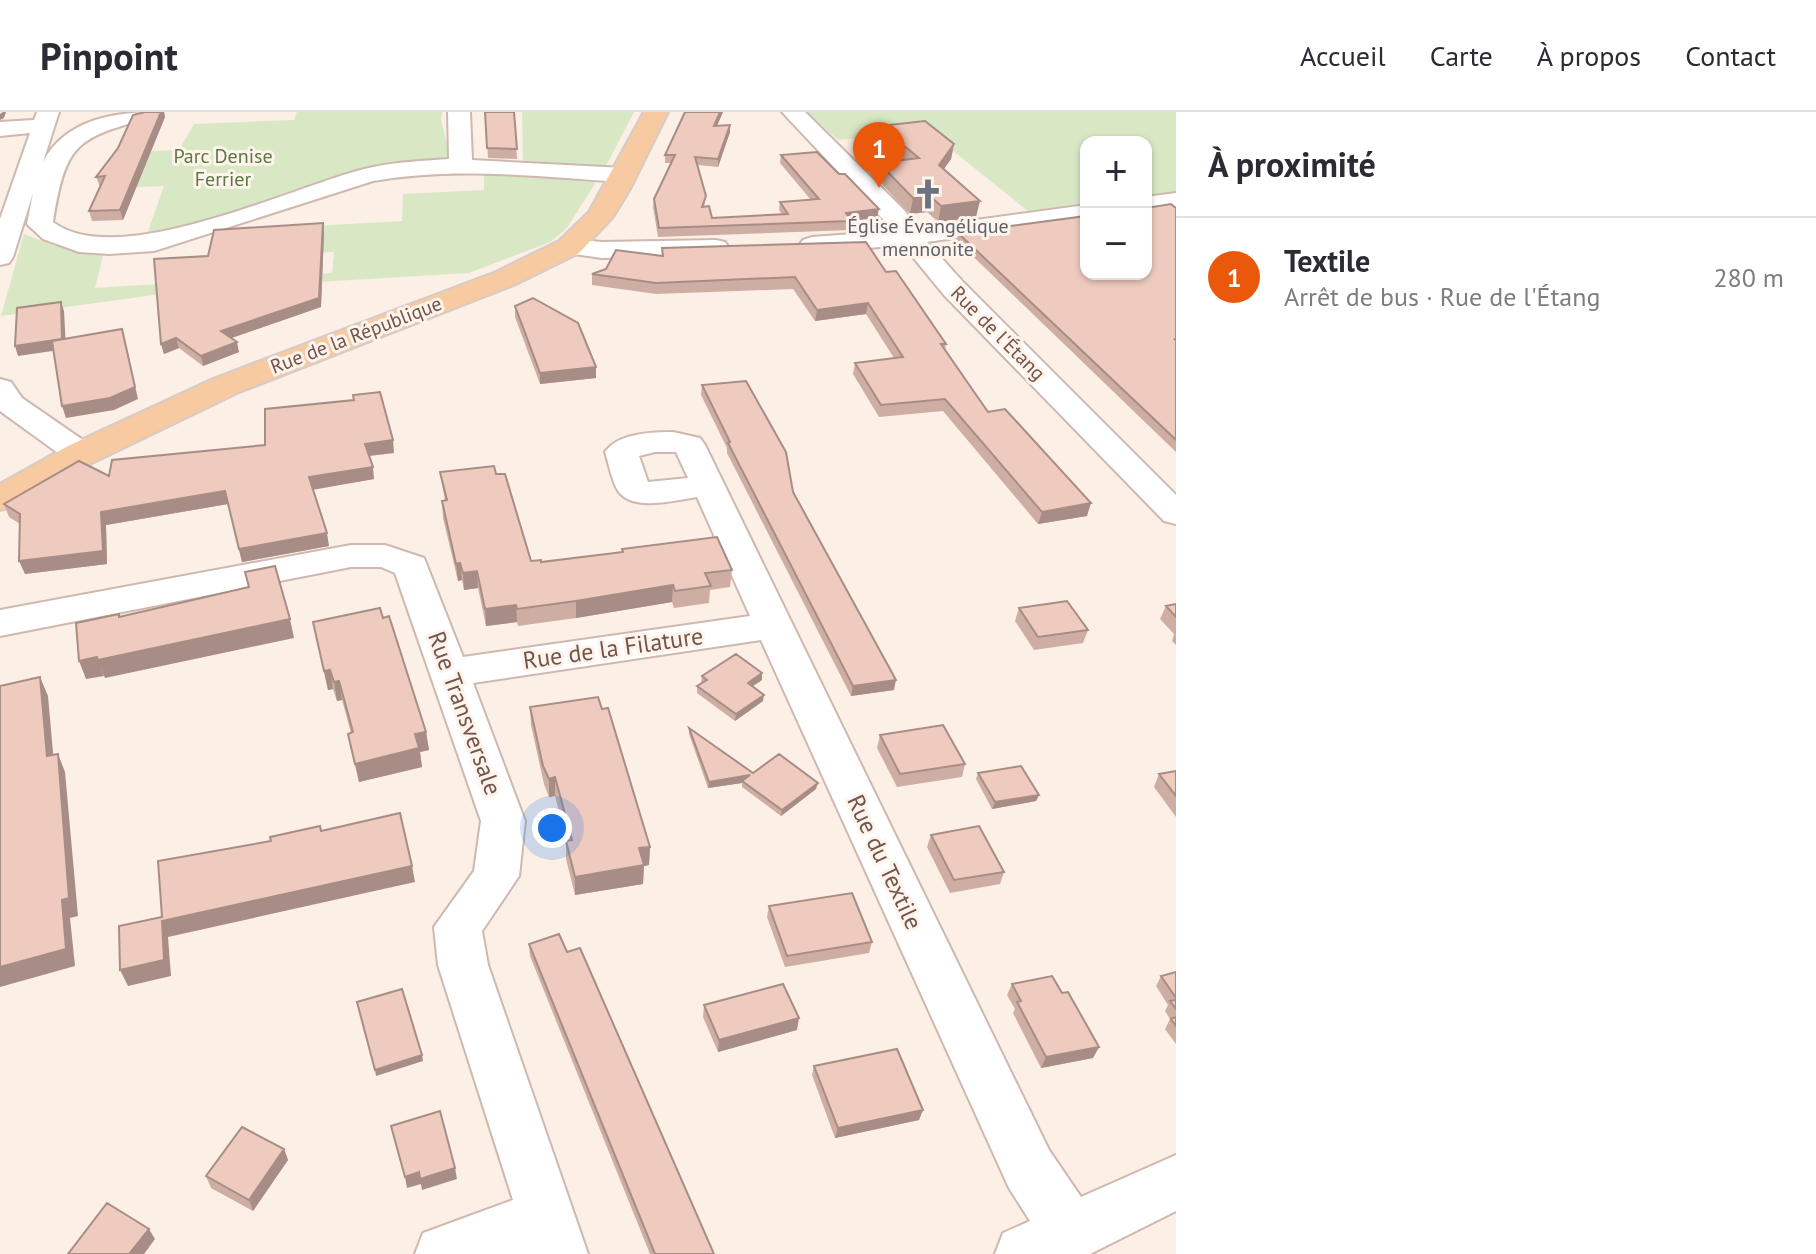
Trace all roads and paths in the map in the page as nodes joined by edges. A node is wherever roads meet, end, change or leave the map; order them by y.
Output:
1 (145, 112) edge
2 (459, 112) edge
3 (656, 112) edge
4 (793, 112) edge
5 (44, 119) edge
6 (0, 129) edge
7 (461, 166) junction
8 (624, 175) junction
9 (1176, 200) edge
10 (1152, 203) edge
11 (1080, 213) edge
12 (913, 236) junction
13 (785, 246) edge
14 (569, 247) junction
15 (739, 247) edge
16 (0, 257) edge
17 (0, 388) edge
18 (81, 454) junction
19 (1176, 470) edge
20 (1139, 476) junction
21 (708, 486) dead end
22 (0, 499) edge
23 (1176, 514) edge
24 (0, 623) edge
25 (774, 625) junction
26 (452, 672) junction
27 (1176, 1182) edge
28 (552, 1235) edge
29 (1048, 1244) edge
30 (444, 1254) edge

1 - 7 street
2 - 7 street
3 - 8 main road, Rue de la République
4 - 12 street, Rue de l'Étang
5 - 6 street
5 - 16 street
7 - 8 street
8 - 14 main road, Rue de la République
9 - 10 street
11 - 12 street
12 - 13 street
12 - 20 street, Rue de l'Étang
14 - 15 street
14 - 18 main road, Rue de la République
17 - 18 street
18 - 22 main road, Rue de la République
19 - 20 street
20 - 23 street, Rue de l'Étang
21 - 25 street, Rue du Textile
24 - 26 street, Rue Transversale
25 - 26 street, Rue de la Filature
25 - 29 street, Rue du Textile
26 - 28 street, Rue Transversale
27 - 29 street
28 - 30 street

